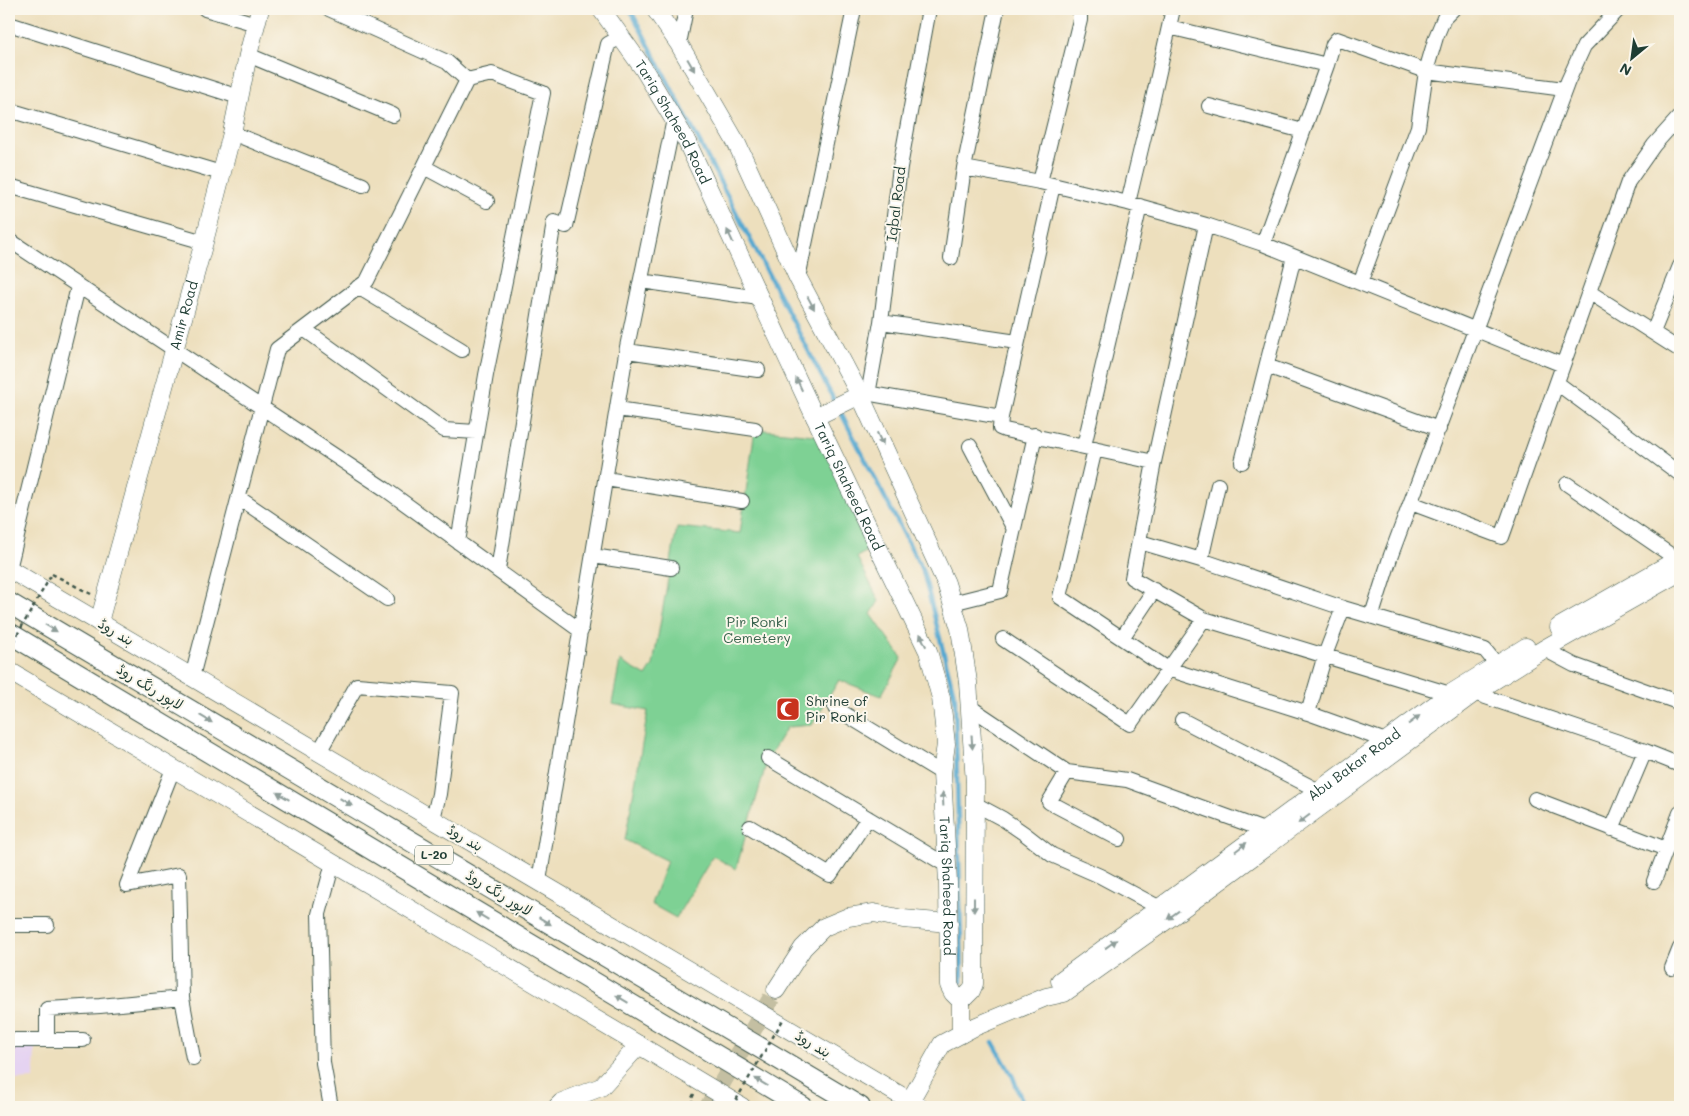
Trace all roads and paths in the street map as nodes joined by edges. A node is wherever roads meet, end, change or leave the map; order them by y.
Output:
1 (205, 9) edge
2 (329, 9) edge
3 (601, 9) edge
4 (655, 9) edge
5 (686, 9) edge
6 (854, 9) edge
7 (929, 9) edge
8 (997, 9) edge
9 (1080, 9) edge
10 (1173, 9) edge
11 (1453, 9) edge
12 (1620, 9) edge
13 (258, 16) edge
14 (9, 24) edge
15 (1169, 27) junction
16 (620, 36) junction
17 (679, 44) junction
18 (248, 55) junction
19 (1327, 65) junction
20 (1426, 71) junction
21 (467, 80) junction
22 (1564, 90) junction
23 (239, 97) junction
24 (1209, 106) dead end
25 (9, 110) edge
26 (393, 115) dead end
27 (1680, 116) edge
28 (674, 119) junction
29 (1303, 131) junction
30 (232, 134) junction
31 (424, 167) junction
32 (964, 168) junction
33 (221, 173) junction
34 (1046, 184) junction
35 (363, 185) dead end
36 (9, 186) edge
37 (487, 201) dead end
38 (1134, 205) junction
39 (1206, 225) junction
40 (9, 240) edge
41 (204, 242) junction
42 (1263, 244) junction
43 (1294, 257) junction
44 (951, 258) dead end
45 (1680, 266) edge
46 (798, 278) junction
47 (641, 281) junction
48 (1360, 283) junction
49 (78, 287) junction
50 (358, 287) junction
51 (1589, 292) junction
52 (759, 298) junction
53 (881, 322) junction
54 (304, 329) junction
55 (1476, 329) junction
56 (1653, 332) junction
57 (1016, 342) junction
58 (175, 349) junction
59 (462, 350) dead end
60 (1680, 350) edge
61 (627, 351) junction
62 (1563, 365) junction
63 (1268, 366) junction
64 (758, 370) dead end
65 (1556, 383) junction
66 (860, 395) junction
67 (262, 407) junction
68 (617, 409) junction
69 (817, 416) junction
70 (1000, 417) junction
71 (755, 429) dead end
72 (1439, 430) junction
73 (476, 432) junction
74 (1034, 435) junction
75 (970, 446) dead end
76 (1090, 448) junction
77 (1154, 462) junction
78 (1242, 462) dead end
79 (1680, 474) edge
80 (606, 479) junction
81 (1218, 484) dead end
82 (1567, 484) dead end
83 (239, 498) junction
84 (742, 501) dead end
85 (1411, 503) junction
86 (1014, 529) junction
87 (458, 542) junction
88 (1140, 542) junction
89 (593, 556) junction
90 (1201, 560) junction
91 (1680, 563) edge
92 (671, 568) dead end
93 (9, 569) edge
94 (498, 570) junction
95 (1154, 590) junction
96 (86, 591) dead end
97 (387, 599) dead end
98 (9, 603) edge
99 (952, 603) junction
100 (1343, 608) junction
101 (1372, 615) junction
102 (1204, 619) junction
103 (99, 622) junction
104 (581, 630) junction
105 (9, 633) edge
106 (1122, 638) junction
107 (1003, 639) dead end
108 (9, 649) edge
109 (1544, 649) junction
110 (1325, 655) junction
111 (1168, 669) junction
112 (1500, 669) junction
113 (9, 671) edge
114 (192, 677) junction
115 (1474, 693) junction
116 (1450, 694) junction
117 (1680, 703) edge
118 (970, 707) junction
119 (835, 708) dead end
120 (1308, 713) junction
121 (1182, 720) dead end
122 (1386, 741) junction
123 (1645, 751) junction
124 (319, 752) junction
125 (768, 758) dead end
126 (1680, 765) edge
127 (173, 769) junction
128 (1067, 772) junction
129 (942, 773) junction
130 (1318, 791) junction
131 (1535, 799) dead end
132 (975, 804) junction
133 (1680, 813) edge
134 (868, 818) junction
135 (432, 819) junction
136 (750, 827) dead end
137 (1612, 829) junction
138 (1264, 830) junction
139 (1119, 839) dead end
140 (1666, 849) junction
141 (332, 863) junction
142 (946, 865) junction
143 (1654, 881) dead end
144 (539, 882) junction
145 (1160, 908) junction
146 (949, 923) junction
147 (9, 925) edge
148 (47, 926) dead end
149 (1680, 948) edge
150 (1672, 968) dead end
151 (776, 990) tunnel mouth
152 (1046, 997) junction
153 (182, 998) junction
154 (961, 1001) junction
155 (784, 1018) dead end
156 (961, 1034) junction
157 (9, 1040) edge
158 (47, 1040) junction
159 (83, 1040) dead end
160 (639, 1045) junction
161 (193, 1058) dead end
162 (915, 1104) edge
163 (330, 1107) edge
164 (557, 1107) edge
165 (732, 1107) edge
166 (742, 1107) edge
167 (803, 1107) edge
168 (860, 1107) edge

1 - 13 street
2 - 21 street
3 - 16 main road, Tariq Shaheed Road
4 - 17 main road, Tariq Shaheed Road
5 - 17 street
6 - 46 street
7 - 53 street, Iqbal Road
8 - 32 street
9 - 34 street
10 - 15 street
11 - 20 street
12 - 22 street
13 - 18 main road, Amir Road
14 - 23 street
15 - 19 street
15 - 38 street
16 - 28 main road, Tariq Shaheed Road
16 - 94 street
17 -> 46 main road, Tariq Shaheed Road
18 - 23 main road, Amir Road
18 - 26 street
19 - 20 street
19 - 29 street
20 - 22 street
20 - 48 street
21 - 31 street
21 - 73 street
22 - 55 street
23 - 30 main road, Amir Road
24 - 29 street
25 - 33 street
27 - 51 street
28 - 47 street
52 -> 28 main road, Tariq Shaheed Road
29 - 42 street
30 - 33 main road, Amir Road
30 - 35 street
31 - 37 street
31 - 50 street
32 - 34 street
32 - 44 street
33 - 41 main road, Amir Road
34 - 38 street
34 - 57 street
36 - 41 street
38 - 39 street
38 - 76 street
39 - 42 street
39 - 77 street
40 - 49 street
41 - 58 main road, Amir Road
42 - 43 street
43 - 48 street
43 - 63 street
45 - 56 street
46 -> 66 main road, Tariq Shaheed Road
47 - 52 street
47 - 61 street
48 - 55 street
49 - 58 street
49 - 93 street
50 - 54 street
50 - 59 street
51 - 56 street
51 - 62 street
69 -> 52 main road, Tariq Shaheed Road
53 - 57 street
53 - 66 street, Iqbal Road
54 - 67 street
54 - 73 street
55 - 62 street
55 - 72 street
56 - 60 street
57 - 70 street
58 - 67 street
58 - 103 main road, Amir Road
61 - 64 street
61 - 68 street
62 - 65 street
63 - 72 street
63 - 78 street
65 - 79 street
65 - 85 street
66 - 69 main road
66 - 70 street
66 -> 99 main road, Tariq Shaheed Road
67 - 83 street
67 - 87 street
68 - 71 street
68 - 80 street
129 -> 69 main road, Tariq Shaheed Road
70 - 74 street
72 - 85 street
73 - 87 street
74 - 76 street
74 - 86 street
75 - 86 street
76 - 77 street
76 - 106 street
77 - 88 street
80 - 84 street
80 - 89 street
81 - 90 street
82 - 91 street
83 - 97 street
83 - 114 street
85 - 101 street
86 - 99 street
87 - 94 street
88 - 90 street
88 - 95 street
89 - 92 street
89 - 104 street
90 - 100 street
91 - 109 main road, Abu Bakar Road
91 - 112 main road, Abu Bakar Road
93 - 103 main road, بند روڈ
94 - 104 street
95 - 102 street
95 - 106 street
96 - 108 path, bridge
98 -> 168 highway, لاہور رنگ روڈ / L-20
99 - 118 main road, Tariq Shaheed Road
100 - 101 street
100 - 110 street
101 - 112 street
102 - 110 street
102 - 111 street
103 - 114 main road, بند روڈ
104 - 144 street
167 -> 105 highway, لاہور رنگ روڈ / L-20
106 - 111 street
107 - 111 street
109 - 112 main road, Abu Bakar Road
109 - 117 street
110 - 116 street
110 - 120 street
111 - 120 street
112 - 115 main road, Abu Bakar Road
112 - 116 main road, Abu Bakar Road
113 - 127 main road
114 - 124 main road, بند روڈ
115 - 123 street
115 -> 152 main road, Abu Bakar Road
122 -> 116 main road, Abu Bakar Road
118 - 128 street
118 -> 132 main road, Tariq Shaheed Road
119 - 129 street
120 - 122 street
121 - 130 street
122 - 130 main road, Abu Bakar Road
123 - 126 street
123 - 137 street
124 - 135 main road, بند روڈ
124 - 135 street
125 - 134 street
127 - 141 main road
127 - 153 street
128 - 138 street
128 - 139 street
142 -> 129 main road, Tariq Shaheed Road
130 - 138 main road, Abu Bakar Road
131 - 137 street
132 - 145 street
132 -> 154 main road, Tariq Shaheed Road
133 - 140 street
134 - 136 street
134 - 142 street
135 - 144 main road, بند روڈ
137 - 140 street
145 -> 138 main road, Abu Bakar Road
140 - 143 street
141 - 160 main road
141 - 163 street
142 - 146 main road, Tariq Shaheed Road
144 - 162 main road, بند روڈ
152 -> 145 main road, Abu Bakar Road
146 - 151 main road
146 - 154 main road, Tariq Shaheed Road
147 - 148 street
149 - 150 street
152 - 156 main road, Abu Bakar Road
153 - 158 street
153 - 161 street
154 - 156 main road
155 - 165 path, bridge
156 - 162 main road, Abu Bakar Road
157 - 158 street
158 - 159 street
160 - 164 main road
160 - 166 main road

